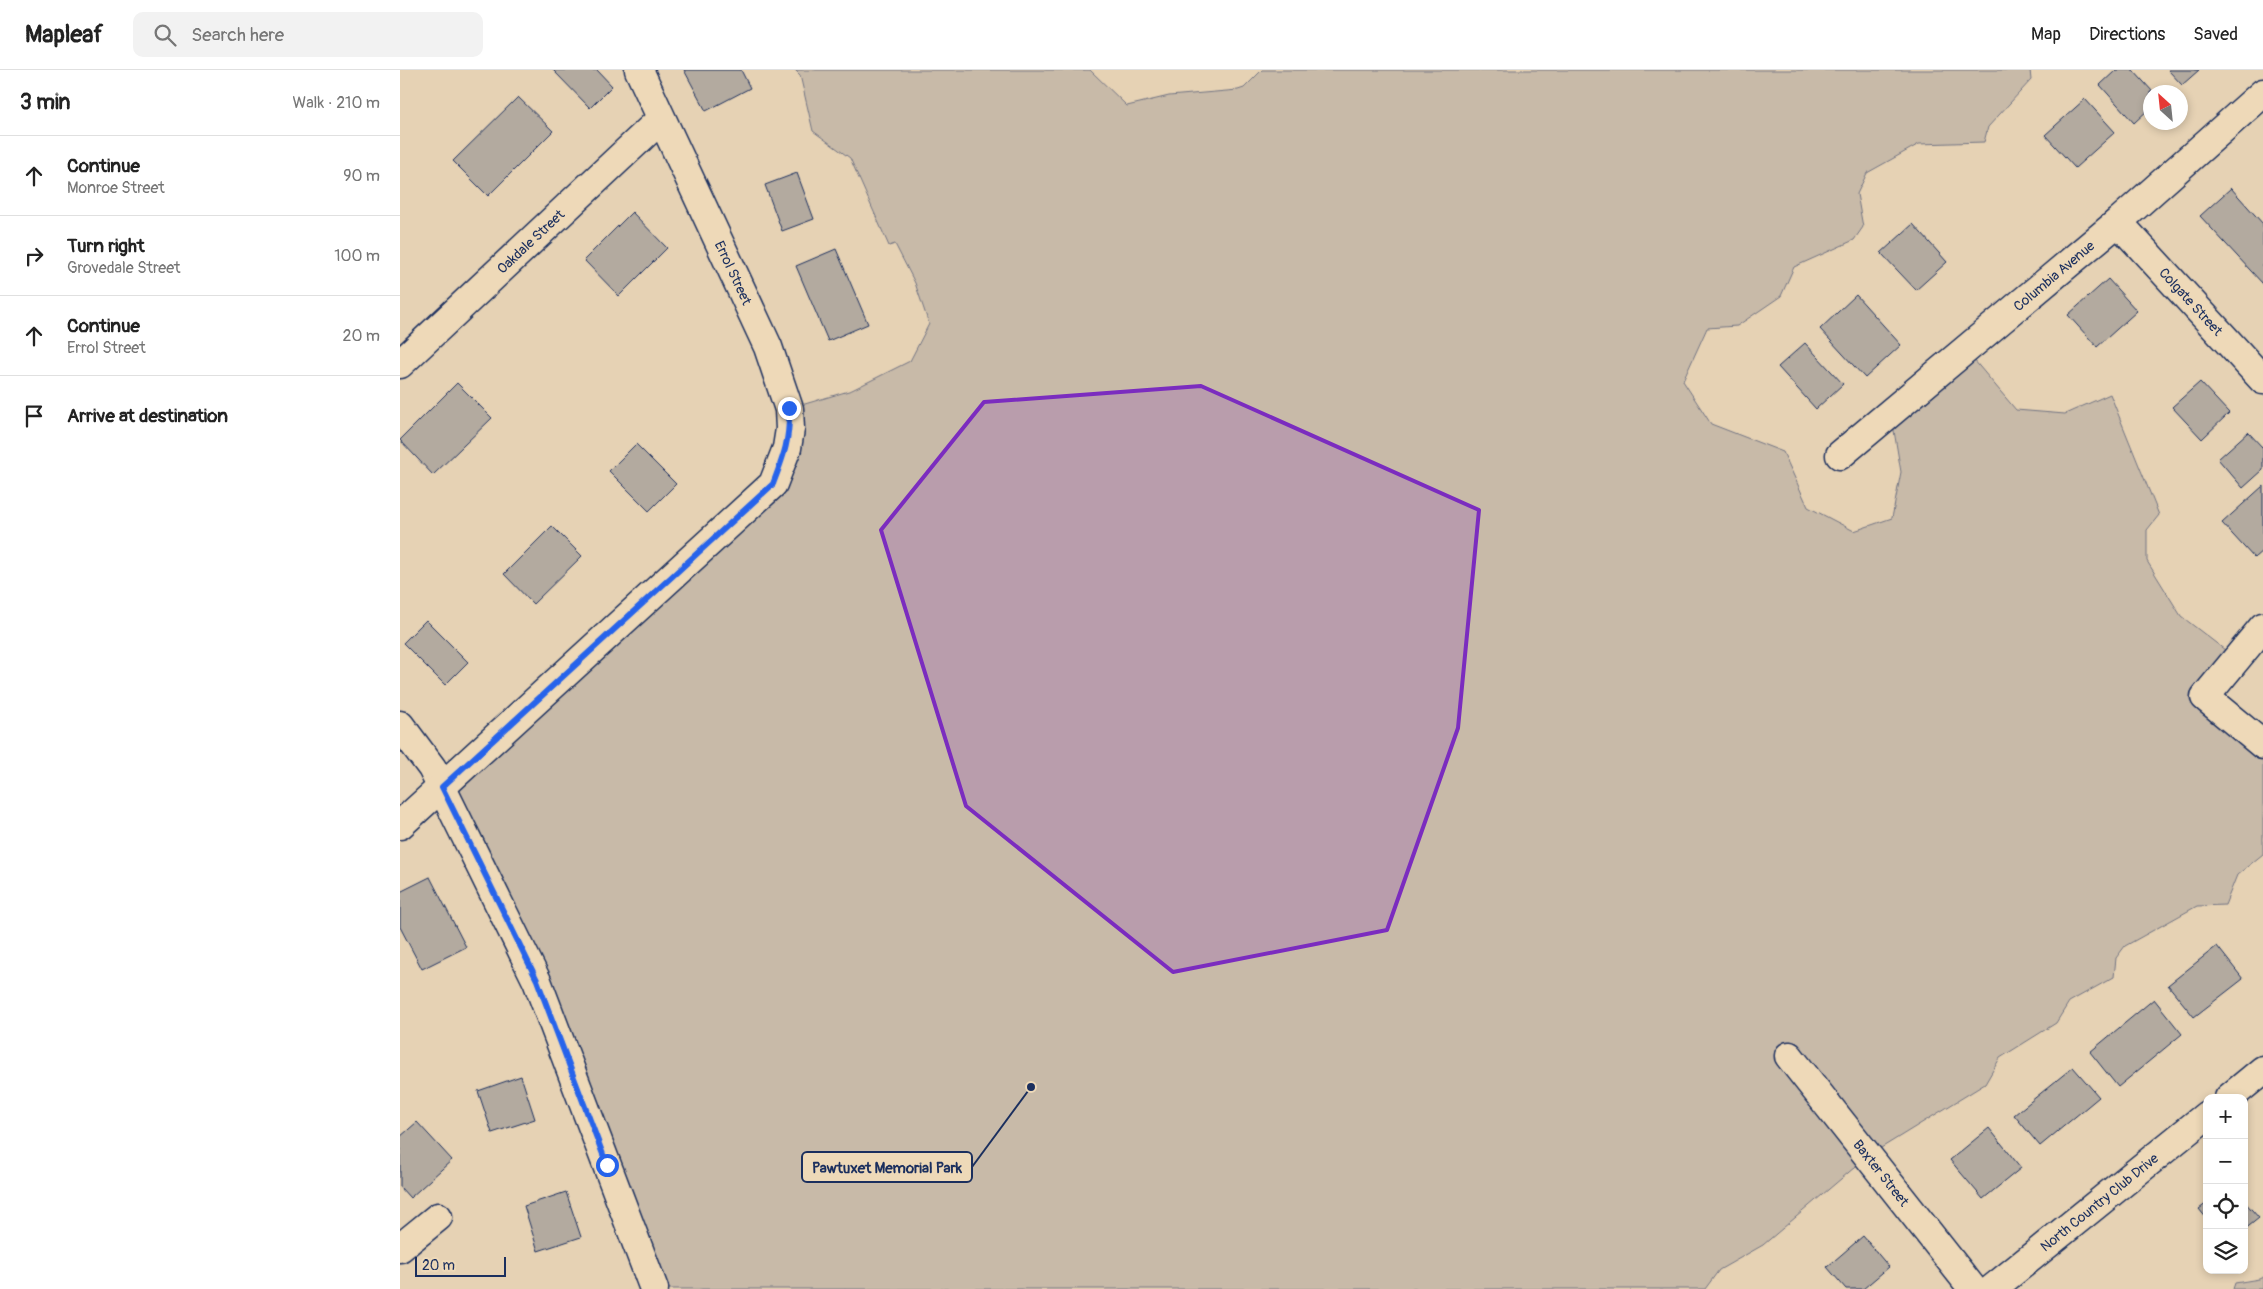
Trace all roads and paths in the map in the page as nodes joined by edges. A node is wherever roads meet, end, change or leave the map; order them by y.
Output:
1 (639, 70) edge
2 (2263, 93) edge
3 (661, 119) junction
4 (2118, 222) junction
5 (400, 364) edge
6 (2263, 380) edge
7 (1840, 455) dead end
8 (2263, 628) edge
9 (400, 725) edge
10 (2263, 745) edge
11 (442, 787) junction
12 (400, 825) edge
13 (1789, 1056) dead end
14 (2263, 1070) edge
15 (2234, 1094) edge
16 (2203, 1119) edge
17 (438, 1216) dead end
18 (400, 1248) edge
19 (654, 1289) edge
20 (1973, 1289) edge
21 (1992, 1289) edge

1 - 3 street, Errol Street
2 - 4 street, Columbia Avenue
3 - 5 street, Oakdale Street
3 - 11 street, Errol Street
4 - 6 street, Colgate Street
4 - 7 street, Columbia Avenue
8 - 10 street
9 - 11 street
11 - 12 street
11 - 19 street
13 - 20 street, Baxter Street
14 - 15 street
16 - 21 street, North Country Club Drive
17 - 18 street

